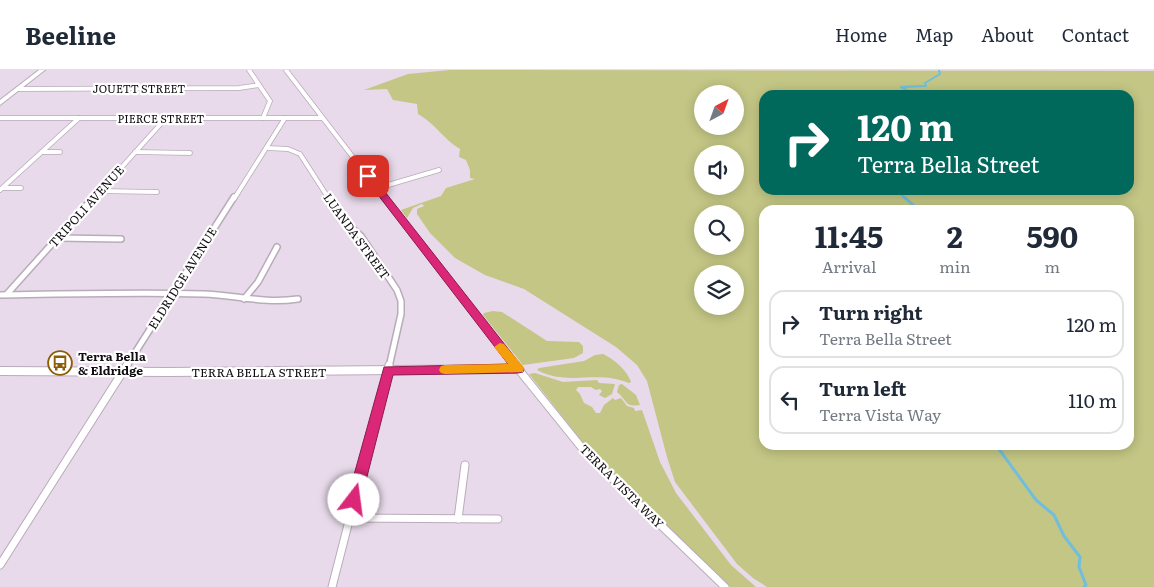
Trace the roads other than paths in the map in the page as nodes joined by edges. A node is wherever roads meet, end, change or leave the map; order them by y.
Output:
1 (42, 70) edge
2 (249, 70) edge
3 (286, 70) edge
4 (259, 84) junction
5 (18, 89) junction
6 (0, 102) edge
7 (0, 118) edge
8 (79, 118) junction
9 (166, 118) junction
10 (263, 118) junction
11 (285, 118) junction
12 (322, 118) junction
13 (267, 148) junction
14 (44, 152) junction
15 (60, 152) dead end
16 (135, 152) junction
17 (190, 152) dead end
18 (440, 170) dead end
19 (21, 188) dead end
20 (378, 188) junction
21 (1, 189) edge
22 (100, 191) junction
23 (157, 192) dead end
24 (58, 238) junction
25 (121, 239) dead end
26 (277, 247) dead end
27 (174, 293) junction
28 (0, 294) edge
29 (7, 294) junction
30 (298, 298) dead end
31 (244, 299) junction
32 (518, 369) junction
33 (388, 370) junction
34 (0, 371) edge
35 (124, 371) junction
36 (465, 465) dead end
37 (349, 518) junction
38 (458, 519) junction
39 (498, 519) dead end
40 (0, 565) edge
41 (332, 587) edge
42 (725, 587) edge

1 - 5 street
2 - 4 street
3 - 12 street, TERRA VISTA WAY
4 - 5 street, JOUETT STREET
4 - 10 street
5 - 6 street
7 - 8 street, PIERCE STREET
8 - 9 street, PIERCE STREET
8 - 14 street
9 - 10 street, PIERCE STREET
9 - 16 street, TRIPOLI AVENUE
10 - 11 street, PIERCE STREET
11 - 12 street, PIERCE STREET
11 - 13 street, ELDRIDGE AVENUE
12 - 20 street, TERRA VISTA WAY
13 - 27 street, ELDRIDGE AVENUE
13 - 33 street, LUANDA STREET
14 - 15 street
14 - 21 street
16 - 17 street
16 - 22 street, TRIPOLI AVENUE
18 - 20 street
19 - 21 street
20 - 32 street, TERRA VISTA WAY
22 - 23 street
22 - 24 street, TRIPOLI AVENUE
24 - 25 street
24 - 29 street, TRIPOLI AVENUE
26 - 31 street
27 - 29 street
27 - 31 street
27 - 35 street, ELDRIDGE AVENUE
28 - 29 street
30 - 31 street
32 - 33 street, TERRA BELLA STREET
32 - 42 street, TERRA VISTA WAY
33 - 35 street, TERRA BELLA STREET
33 - 37 street, LUANDA STREET
34 - 35 street, TERRA BELLA STREET
35 - 40 street, ELDRIDGE AVENUE
36 - 38 street
37 - 38 street
37 - 41 street, LUANDA STREET
38 - 39 street

